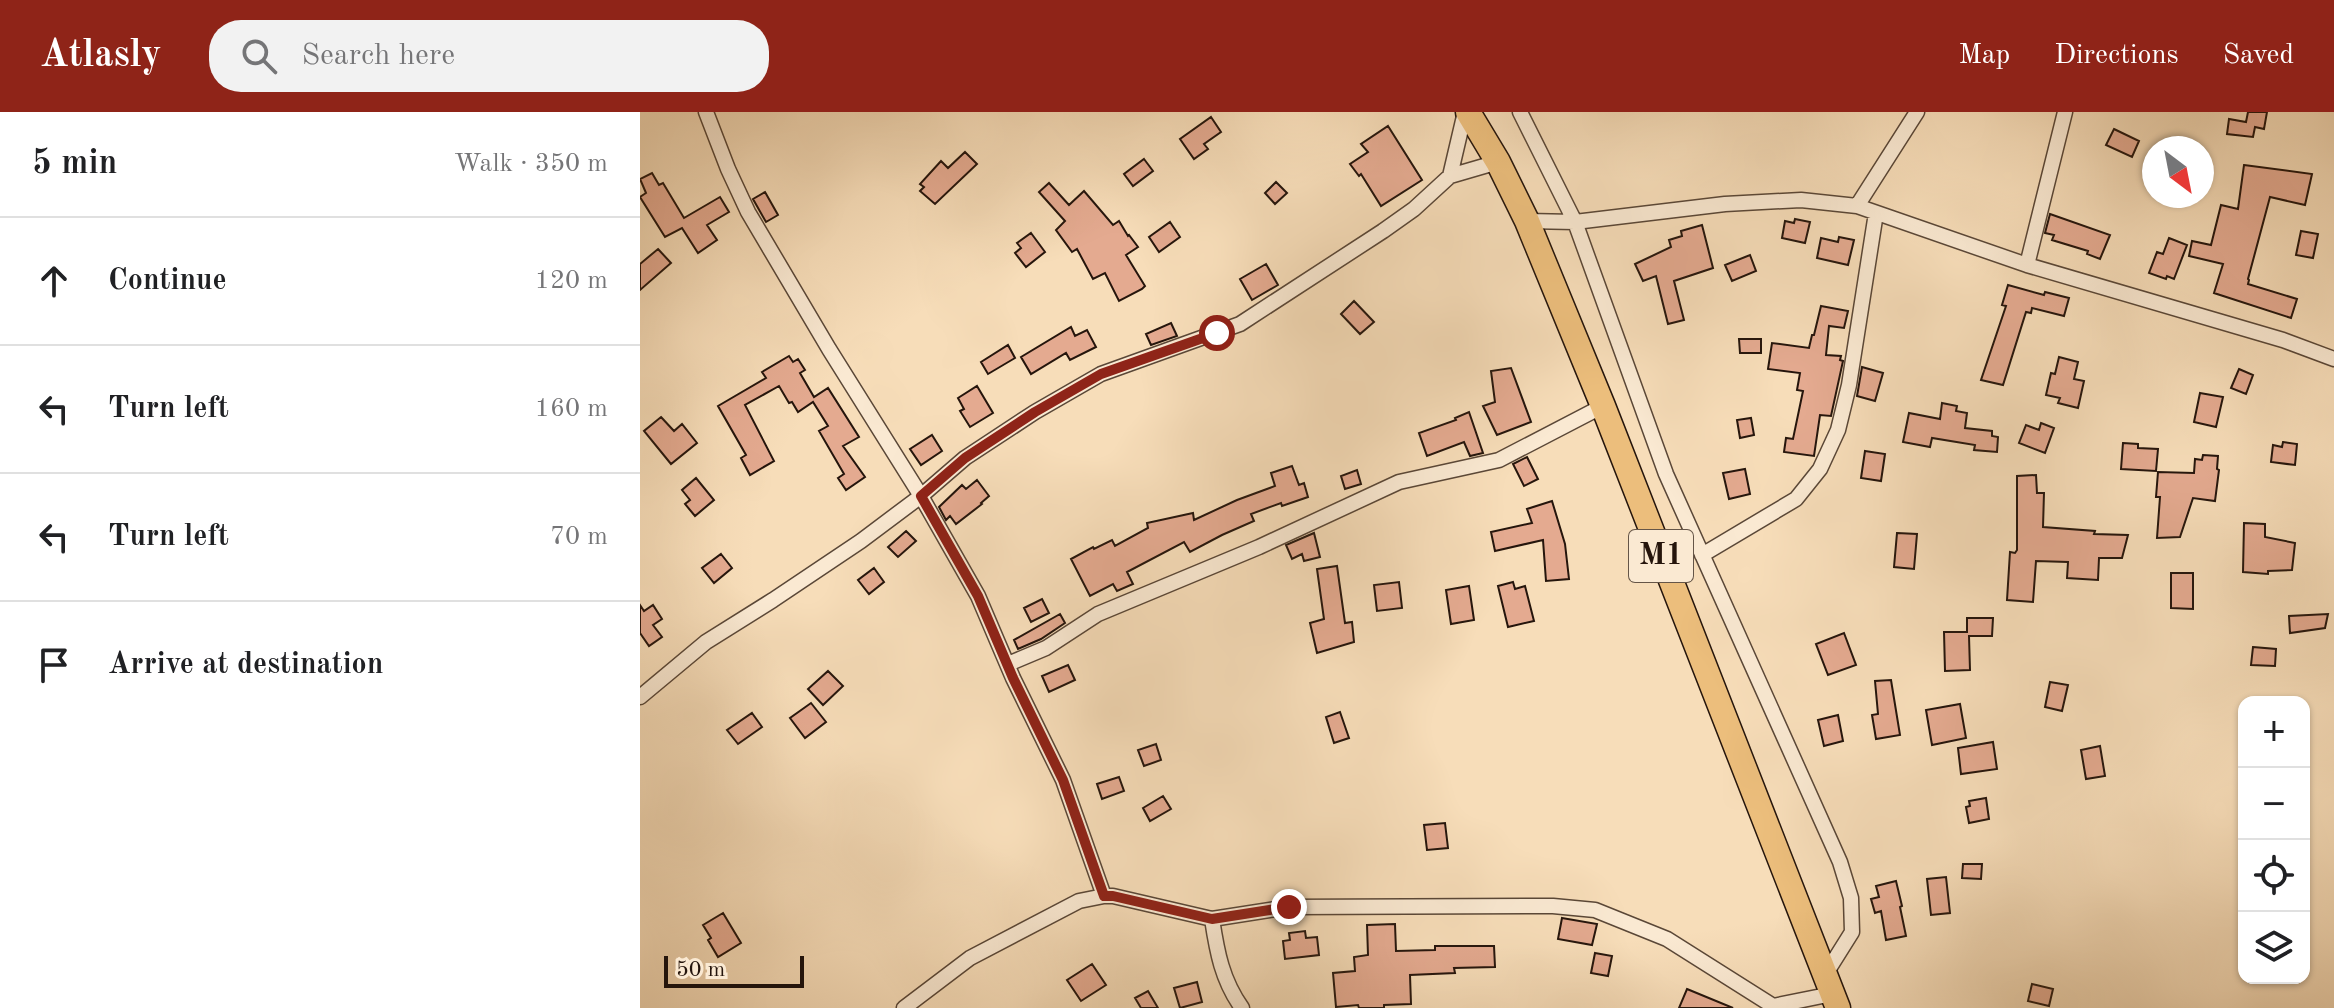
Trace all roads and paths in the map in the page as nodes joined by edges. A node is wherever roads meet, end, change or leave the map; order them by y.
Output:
1 (706, 112) edge
2 (1466, 112) edge
3 (1520, 112) edge
4 (1917, 112) edge
5 (2065, 112) edge
6 (1498, 162) junction
7 (1450, 176) junction
8 (1857, 206) junction
9 (1876, 213) junction
10 (1527, 221) junction
11 (1575, 222) junction
12 (2027, 265) junction
13 (2334, 359) edge
14 (1603, 406) junction
15 (921, 496) junction
16 (1702, 555) junction
17 (1008, 664) junction
18 (640, 697) edge
19 (1104, 896) junction
20 (1212, 919) junction
21 (1832, 992) edge
22 (1774, 1007) edge
23 (904, 1008) edge
24 (1242, 1008) edge

1 - 15 street
2 - 6 highway, M1
2 - 7 street
3 - 11 street
4 - 8 street
5 - 12 street
6 - 7 street
6 - 10 highway, M1
7 - 15 street
8 - 9 street
8 - 11 street
9 - 12 street
9 - 16 street
10 - 11 street
10 - 14 highway, M1
11 - 16 street
12 - 13 street
14 - 17 street
14 - 21 highway, M1
15 - 17 street
15 - 18 street
16 - 21 street
17 - 19 street
19 - 20 street
19 - 23 street
20 - 22 street
20 - 24 street
21 - 22 street

